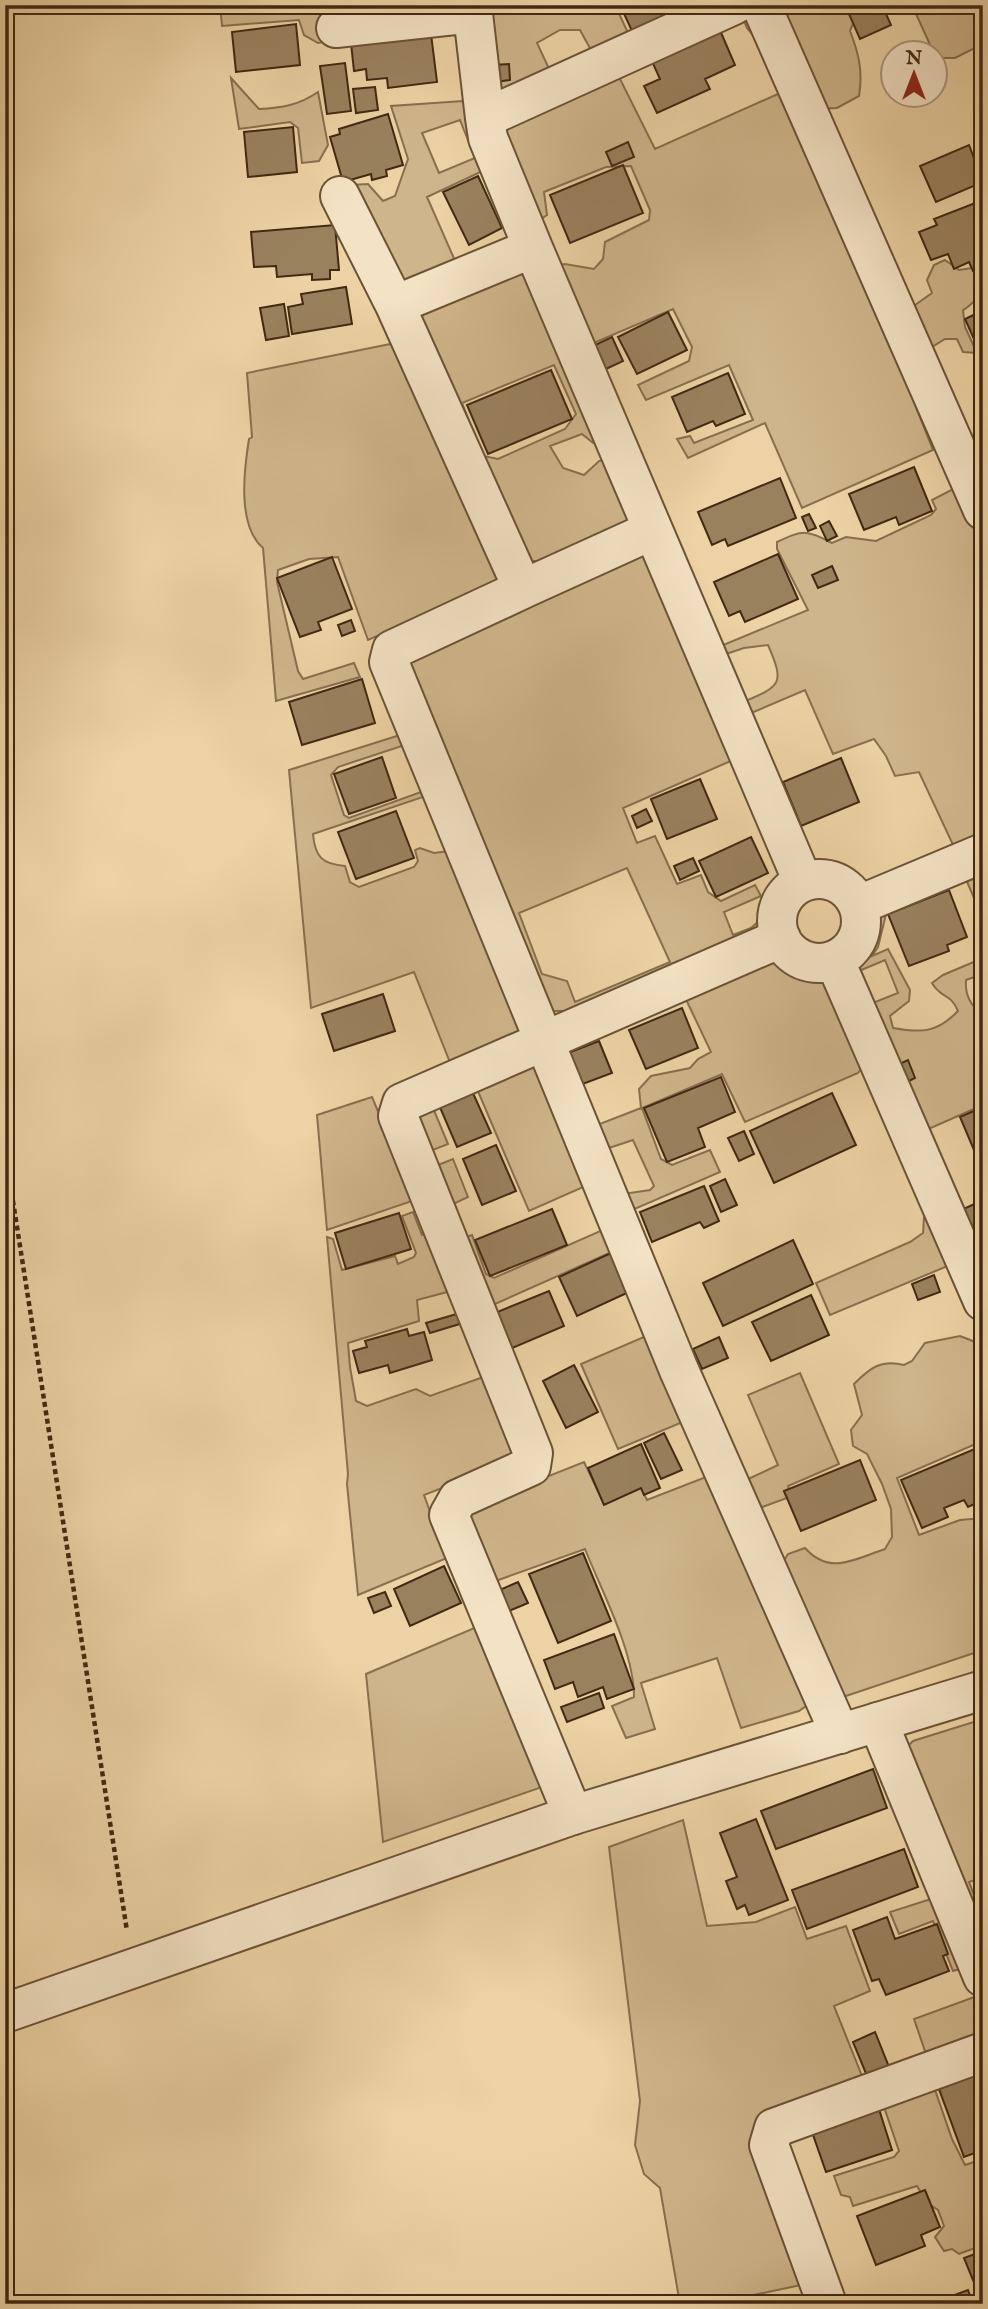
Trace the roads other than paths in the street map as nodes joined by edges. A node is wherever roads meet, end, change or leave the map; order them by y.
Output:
1 (734, 5) edge
2 (761, 5) edge
3 (472, 9) edge
4 (336, 28) dead end
5 (485, 118) junction
6 (340, 196) dead end
7 (533, 248) junction
8 (395, 306) junction
9 (983, 510) edge
10 (653, 530) junction
11 (523, 589) junction
12 (983, 853) edge
13 (803, 882) junction
14 (859, 905) junction
15 (781, 938) junction
16 (835, 961) junction
17 (543, 1041) junction
18 (983, 1301) edge
19 (983, 1690) edge
20 (878, 1722) junction
21 (840, 1734) junction
22 (573, 1815) junction
23 (983, 1977) edge
24 (5, 2013) edge
25 (983, 2052) edge
26 (827, 2304) edge

1 - 5 street
2 - 9 street
3 - 4 street
3 - 5 street
5 - 7 street
6 - 8 street
7 - 8 street
7 - 10 street
8 - 11 street
10 - 11 street
10 - 13 street
11 - 17 street
12 - 14 street
13 - 14 street
13 - 15 street
14 - 16 street
15 - 16 street
15 - 17 street
16 - 18 street
17 - 21 street
17 - 22 street
19 - 20 street
20 - 21 street
20 - 23 street
21 - 22 street
22 - 24 street
25 - 26 street

